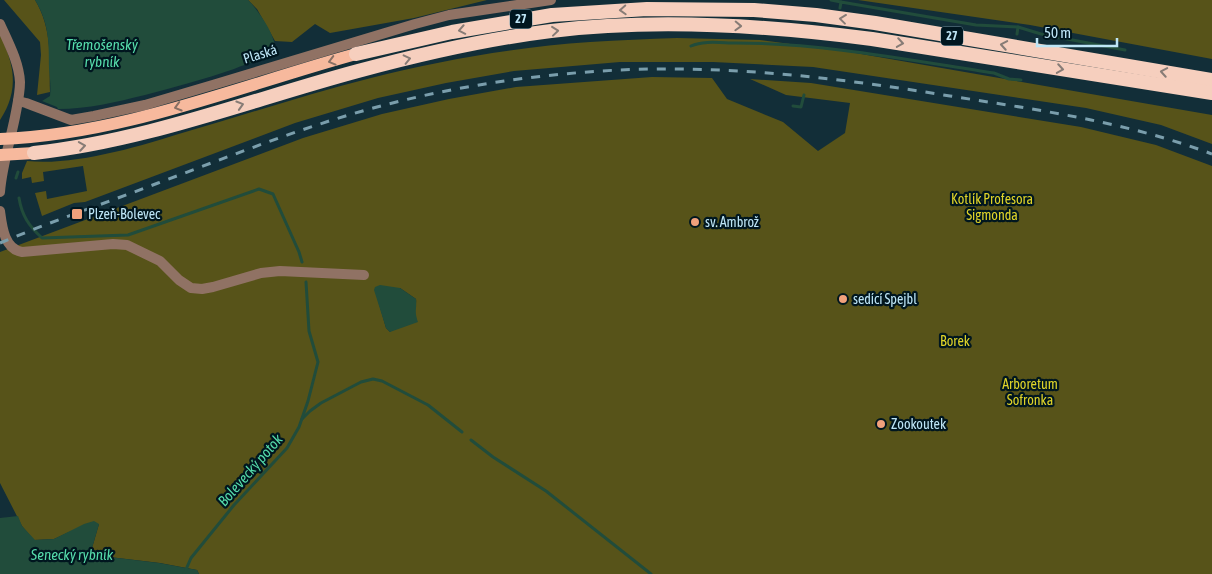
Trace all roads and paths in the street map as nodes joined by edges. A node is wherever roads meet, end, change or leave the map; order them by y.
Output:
1 (551, 0) edge
2 (0, 24) edge
3 (356, 54) joint
4 (1212, 80) edge
5 (1212, 93) edge
6 (18, 101) junction
7 (5, 139) edge
8 (34, 152) joint
9 (3, 155) edge
10 (0, 192) edge
11 (0, 211) edge
12 (364, 275) dead end

1 - 6 street, Plaská
2 - 6 street
4 -> 3 highway, 27
3 -> 7 main road, Plaská / 27
8 -> 5 highway, 27
6 - 7 street
7 - 9 street
8 - 9 main road, 27
9 - 10 street
11 - 12 street

